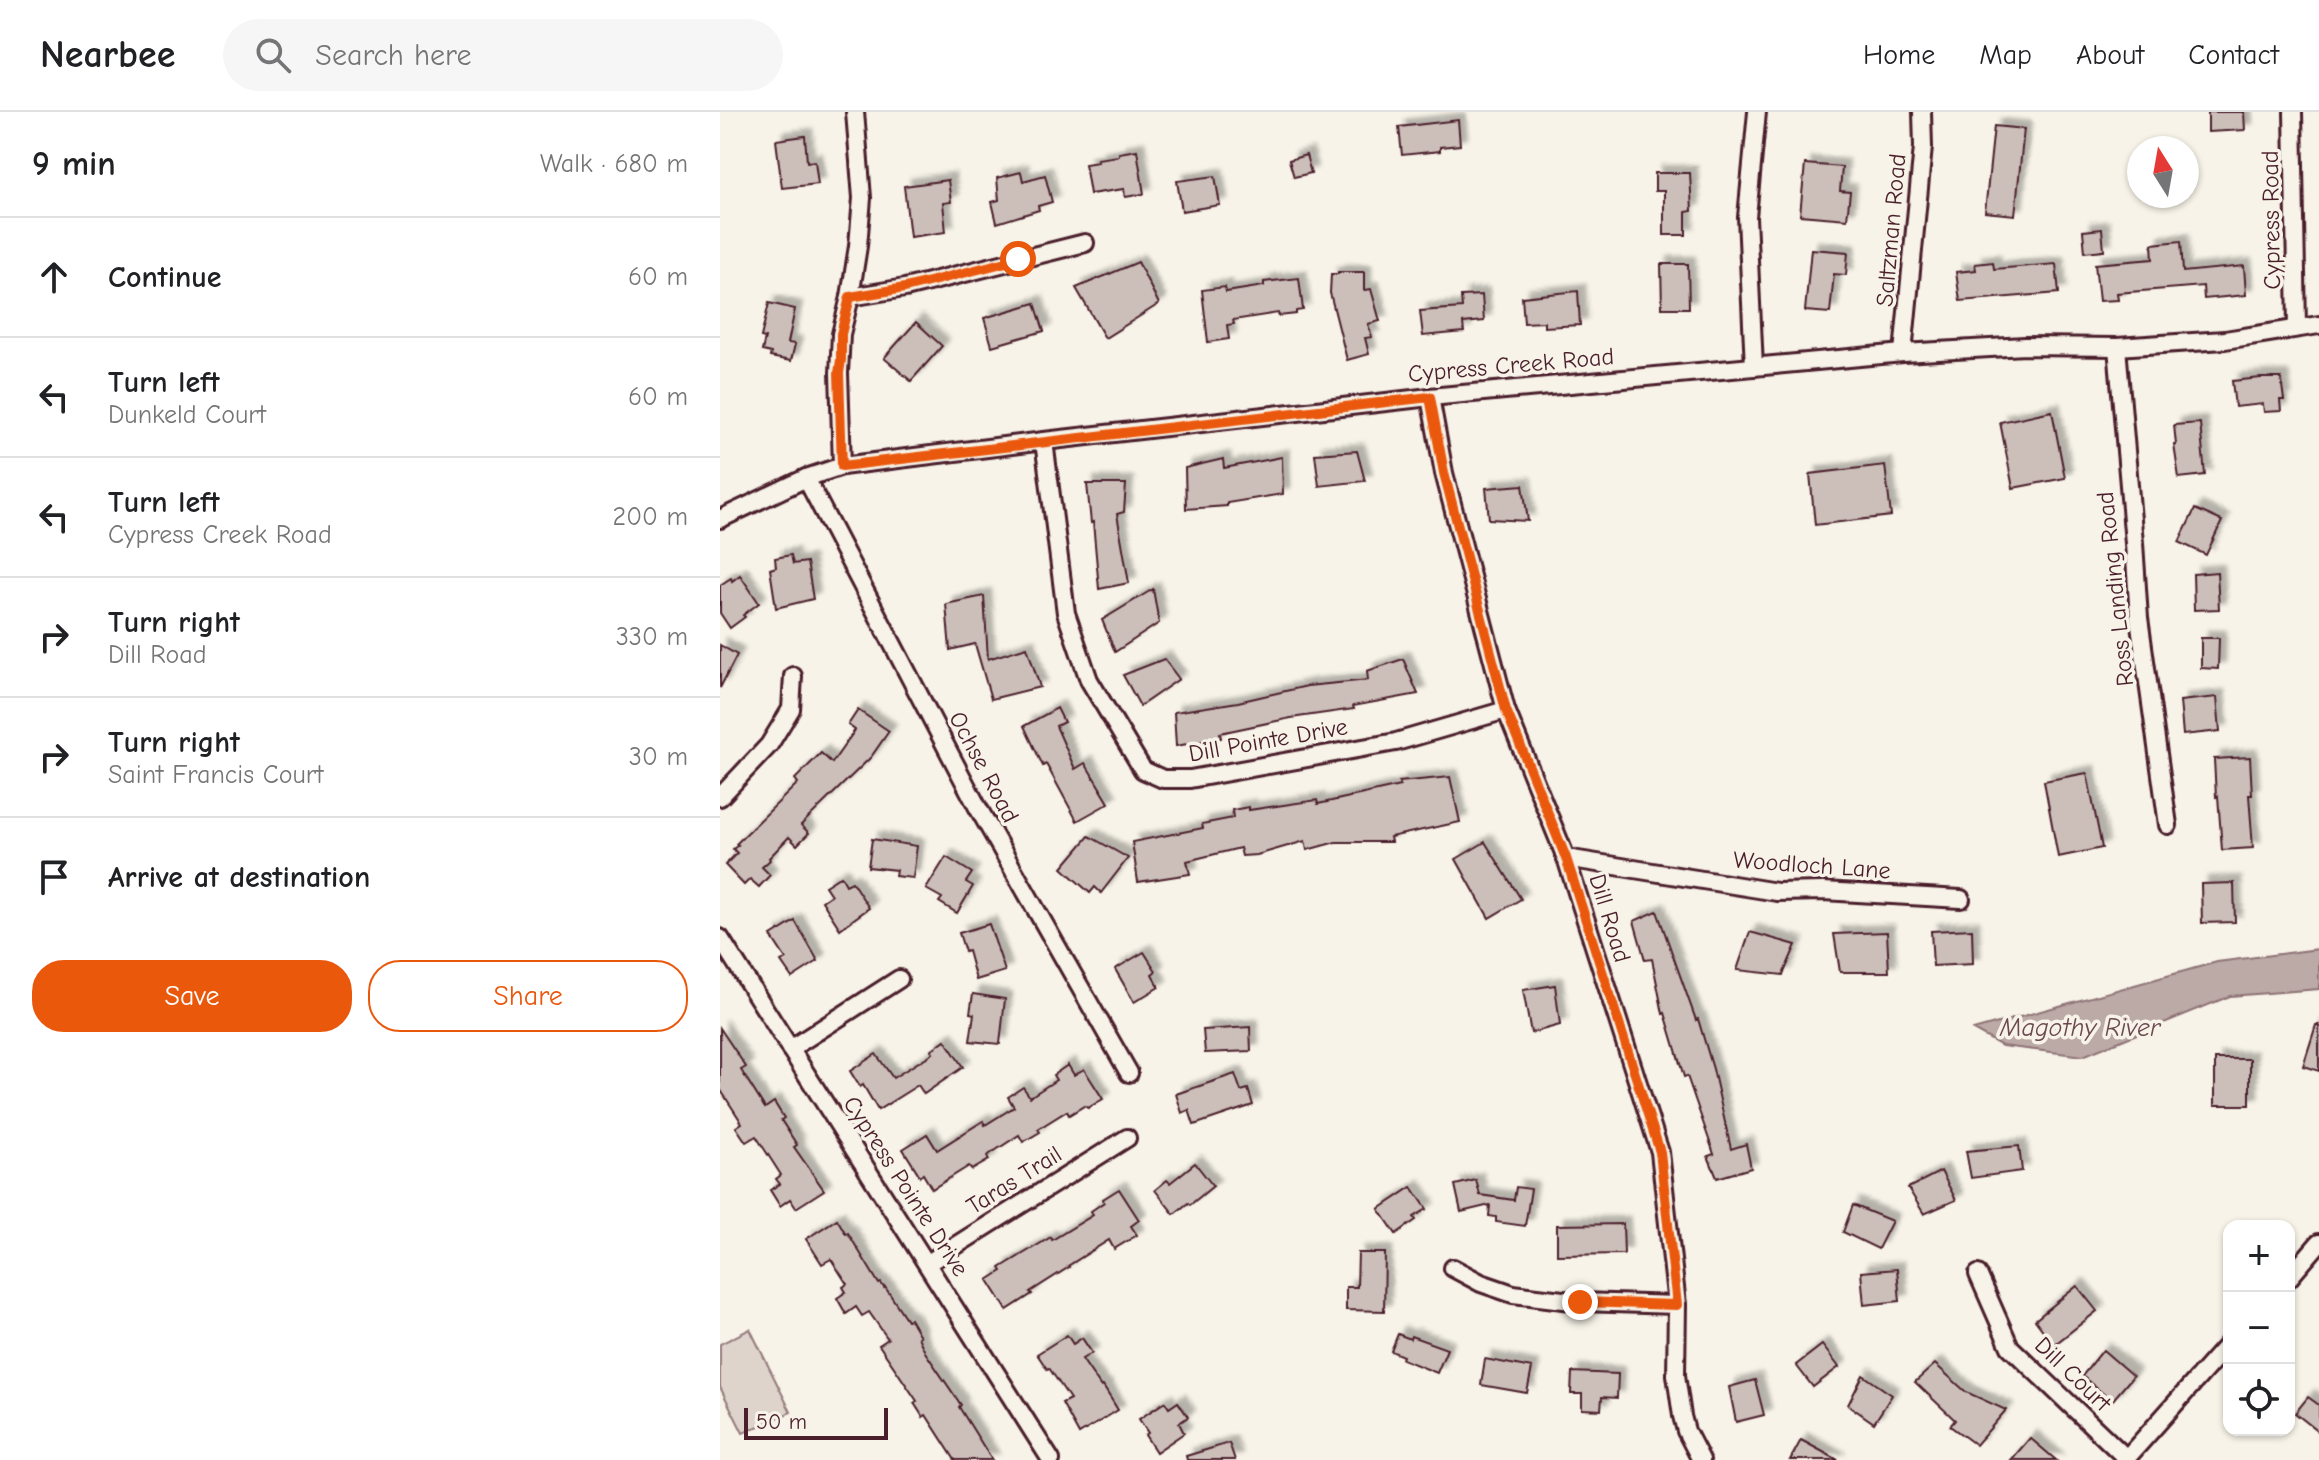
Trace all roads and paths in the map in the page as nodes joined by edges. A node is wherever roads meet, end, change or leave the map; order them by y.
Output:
1 (855, 112) edge
2 (1757, 112) edge
3 (1922, 112) edge
4 (2293, 112) edge
5 (1085, 243) dead end
6 (850, 297) junction
7 (2319, 325) edge
8 (2297, 327) junction
9 (2117, 347) junction
10 (1903, 353) junction
11 (1754, 367) junction
12 (1430, 397) junction
13 (1044, 441) junction
14 (842, 466) junction
15 (806, 478) junction
16 (720, 519) edge
17 (793, 676) dead end
18 (1506, 710) junction
19 (720, 797) edge
20 (2168, 825) dead end
21 (1566, 858) junction
22 (1961, 899) dead end
23 (720, 938) edge
24 (899, 979) dead end
25 (790, 1049) junction
26 (1129, 1073) dead end
27 (1127, 1138) dead end
28 (2319, 1243) edge
29 (928, 1263) junction
30 (1453, 1268) dead end
31 (2295, 1271) edge
32 (1978, 1274) dead end
33 (1677, 1305) junction
34 (2223, 1350) edge
35 (2126, 1459) edge
36 (1051, 1460) edge
37 (1701, 1460) edge

1 - 6 street
2 - 11 street
3 - 10 street, Saltzman Road
4 - 8 street, Cypress Road
5 - 6 street
6 - 14 street
7 - 8 street, Cypress Creek Road
8 - 9 street, Cypress Creek Road
9 - 10 street, Cypress Creek Road
9 - 20 street, Ross Landing Road
10 - 11 street, Cypress Creek Road
11 - 12 street, Cypress Creek Road
12 - 13 street, Cypress Creek Road
12 - 18 street, Dill Road
13 - 14 street, Cypress Creek Road
13 - 18 street, Dill Pointe Drive
14 - 15 street, Cypress Creek Road
15 - 16 street, Cypress Creek Road
15 - 26 street, Ochse Road
17 - 19 street
18 - 21 street, Dill Road
21 - 22 street, Woodloch Lane
21 - 33 street, Dill Road
23 - 25 street, Cypress Pointe Drive
24 - 25 street
25 - 29 street, Cypress Pointe Drive
27 - 29 street, Taras Trail
28 - 31 street
29 - 36 street, Cypress Pointe Drive
30 - 33 street
32 - 35 street, Dill Court
33 - 37 street, Dill Road
34 - 35 street

